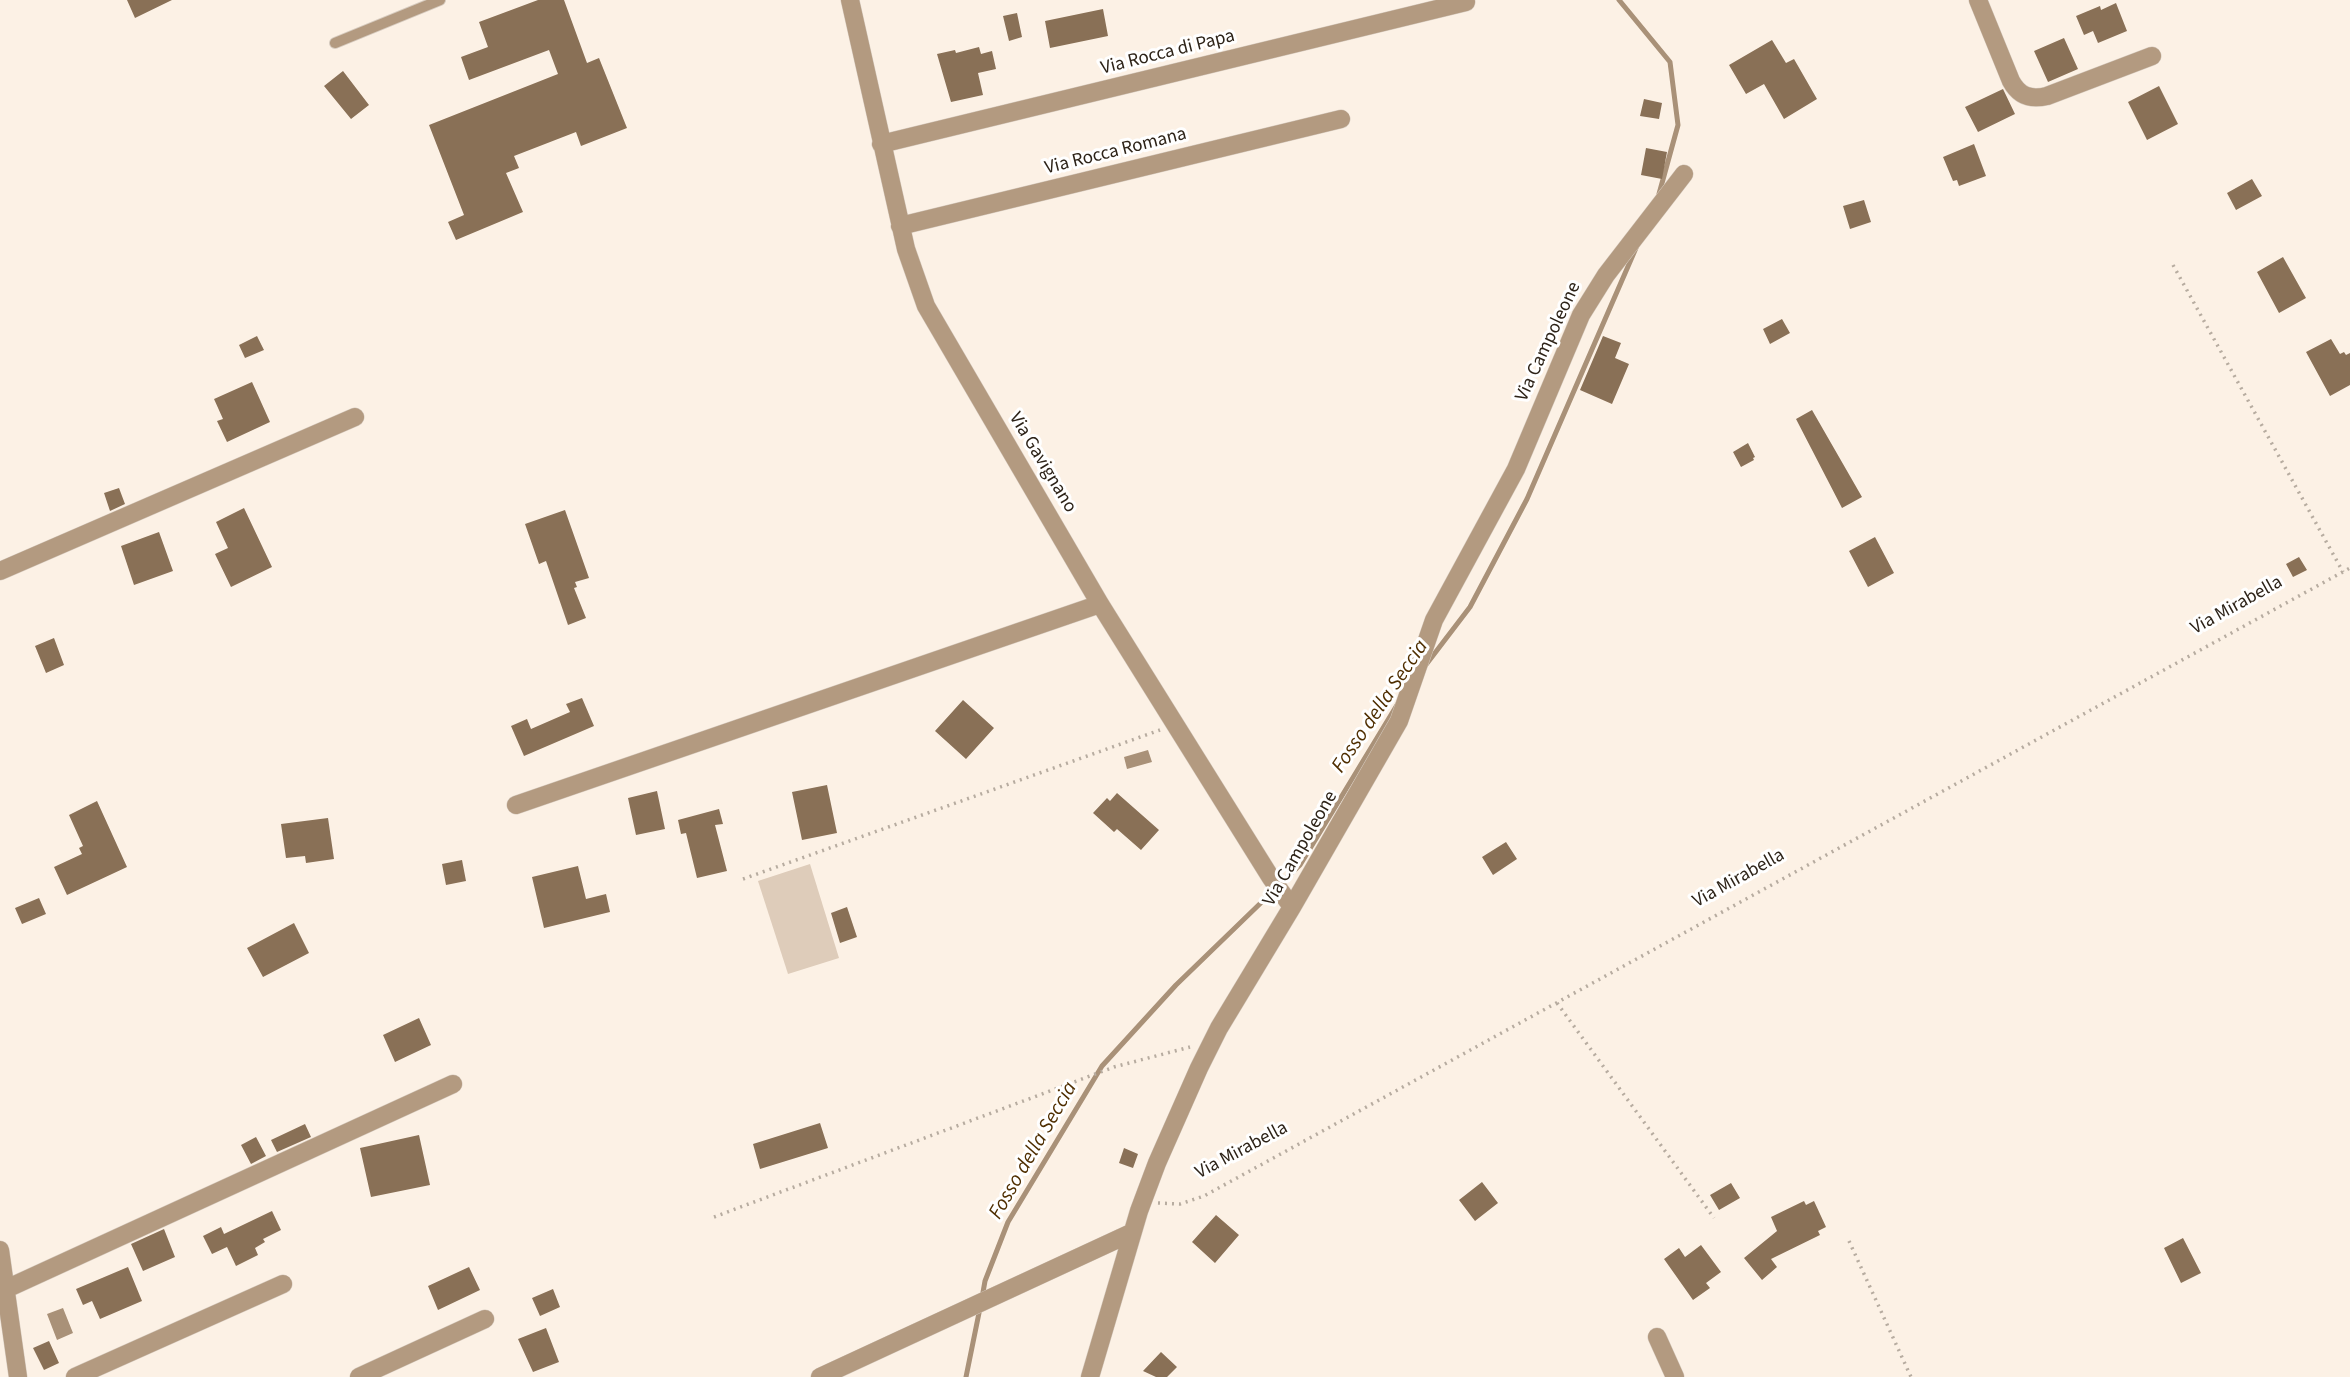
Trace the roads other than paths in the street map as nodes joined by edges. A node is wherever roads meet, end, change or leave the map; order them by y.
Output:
1 (440, 0) edge
2 (850, 0) edge
3 (1978, 0) edge
4 (1466, 2) dead end
5 (335, 43) dead end
6 (2152, 56) dead end
7 (1341, 119) dead end
8 (881, 144) junction
9 (1684, 174) dead end
10 (900, 226) junction
11 (355, 417) dead end
12 (0, 571) edge
13 (1100, 604) junction
14 (516, 806) dead end
15 (1292, 908) junction
16 (453, 1084) dead end
17 (1131, 1233) junction
18 (0, 1250) edge
19 (283, 1284) dead end
20 (6, 1289) junction
21 (485, 1320) dead end
22 (1657, 1337) dead end
23 (18, 1377) edge
24 (75, 1377) edge
25 (359, 1377) edge
26 (820, 1377) edge
27 (1090, 1377) edge
28 (1675, 1377) edge

1 - 5 lane
2 - 8 street, Via Gavignano
3 - 6 street
4 - 8 street, Via Rocca di Papa
7 - 10 street, Via Rocca Romana
8 - 10 street, Via Gavignano
9 - 15 street, Via Campoleone
10 - 13 street, Via Gavignano
11 - 12 street
13 - 14 street
13 - 15 street, Via Gavignano
15 - 17 street, Via Campoleone
16 - 20 street
17 - 26 street
17 - 27 street, Via Campoleone
18 - 20 street
19 - 24 street
20 - 23 street
21 - 25 street
22 - 28 street

